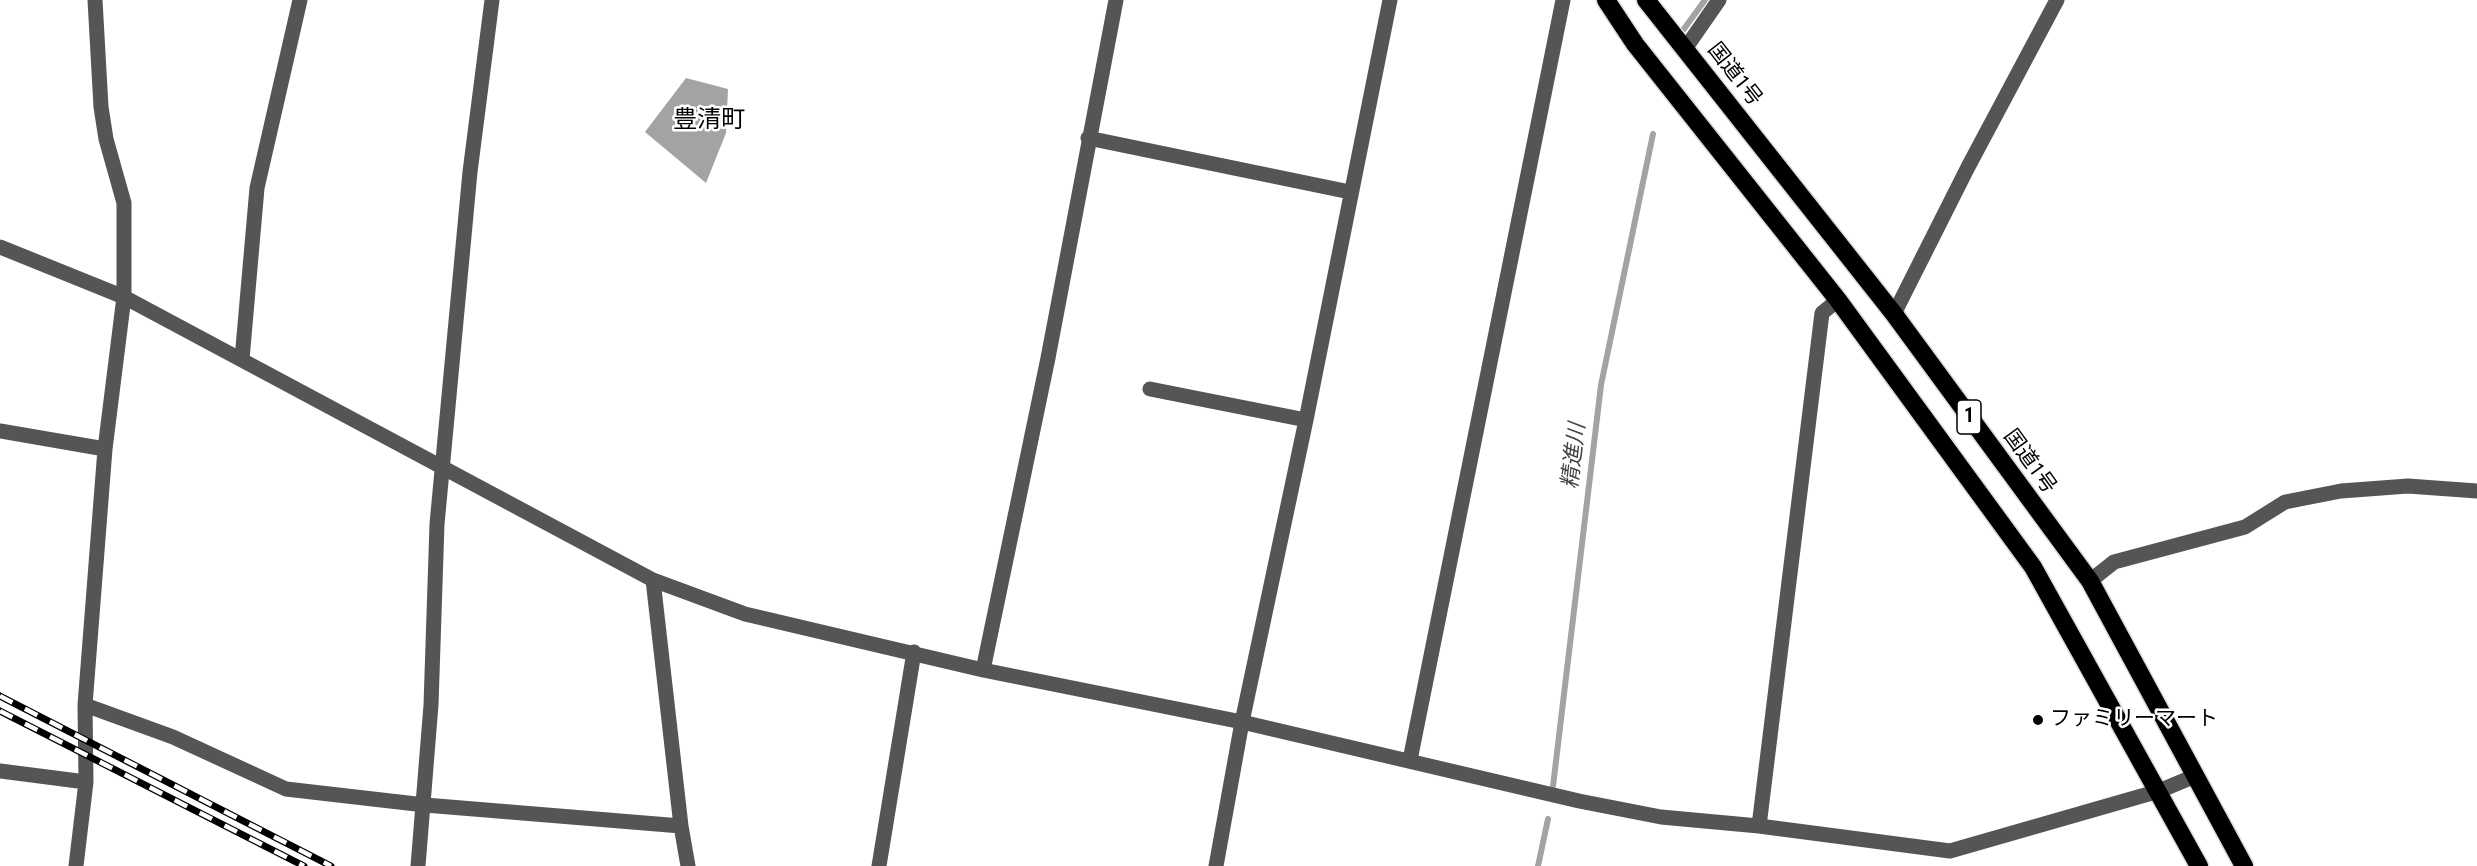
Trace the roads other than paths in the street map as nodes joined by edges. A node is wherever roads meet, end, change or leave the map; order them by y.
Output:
1 (95, 0) edge
2 (300, 0) edge
3 (492, 0) edge
4 (1116, 0) edge
5 (1390, 0) edge
6 (1563, 0) edge
7 (1606, 0) edge
8 (1646, 0) edge
9 (1719, 0) edge
10 (2058, 0) edge
11 (1685, 49) junction
12 (1088, 138) junction
13 (1350, 192) junction
14 (0, 247) edge
15 (124, 297) junction
16 (1838, 300) junction
17 (1894, 314) junction
18 (242, 359) junction
19 (1150, 388) dead end
20 (1306, 420) junction
21 (0, 431) edge
22 (105, 449) junction
23 (444, 467) junction
24 (2477, 491) edge
25 (653, 580) junction
26 (2090, 581) junction
27 (914, 652) junction
28 (983, 670) junction
29 (85, 705) junction
30 (1242, 722) junction
31 (1410, 760) junction
32 (0, 771) edge
33 (2195, 776) junction
34 (86, 782) junction
35 (2159, 791) junction
36 (425, 805) junction
37 (681, 826) junction
38 (1759, 826) junction
39 (1951, 859) edge
40 (76, 866) edge
41 (418, 866) edge
42 (688, 866) edge
43 (879, 866) edge
44 (1216, 866) edge
45 (2199, 866) edge
46 (2244, 866) edge

1 - 15 street
2 - 18 street
3 - 23 street
4 - 12 street
5 - 13 street
6 - 31 street
7 - 16 highway, 1
8 - 11 highway, 国道1号 / 1
9 - 11 street
10 - 17 street
11 - 17 highway, 国道1号 / 1
12 - 13 street
12 - 28 street
13 - 20 street
14 - 15 street
15 - 18 street
15 - 22 street
16 - 35 highway, 1
16 - 38 street
17 - 26 highway, 国道1号 / 1
18 - 23 street
19 - 20 street
20 - 30 street
21 - 22 street
22 - 29 street
23 - 25 street
23 - 36 street
24 - 26 street
25 - 27 street
25 - 37 street
26 - 33 highway, 国道1号 / 1
27 - 28 street
27 - 43 street
28 - 30 street
29 - 34 street
29 - 36 street
30 - 31 street
30 - 44 street
31 - 38 street
32 - 34 street
33 - 35 street
33 - 46 highway, 国道1号 / 1
34 - 40 street
35 - 39 street
35 - 45 highway, 1
36 - 37 street
36 - 41 street
37 - 42 street
38 - 39 street

